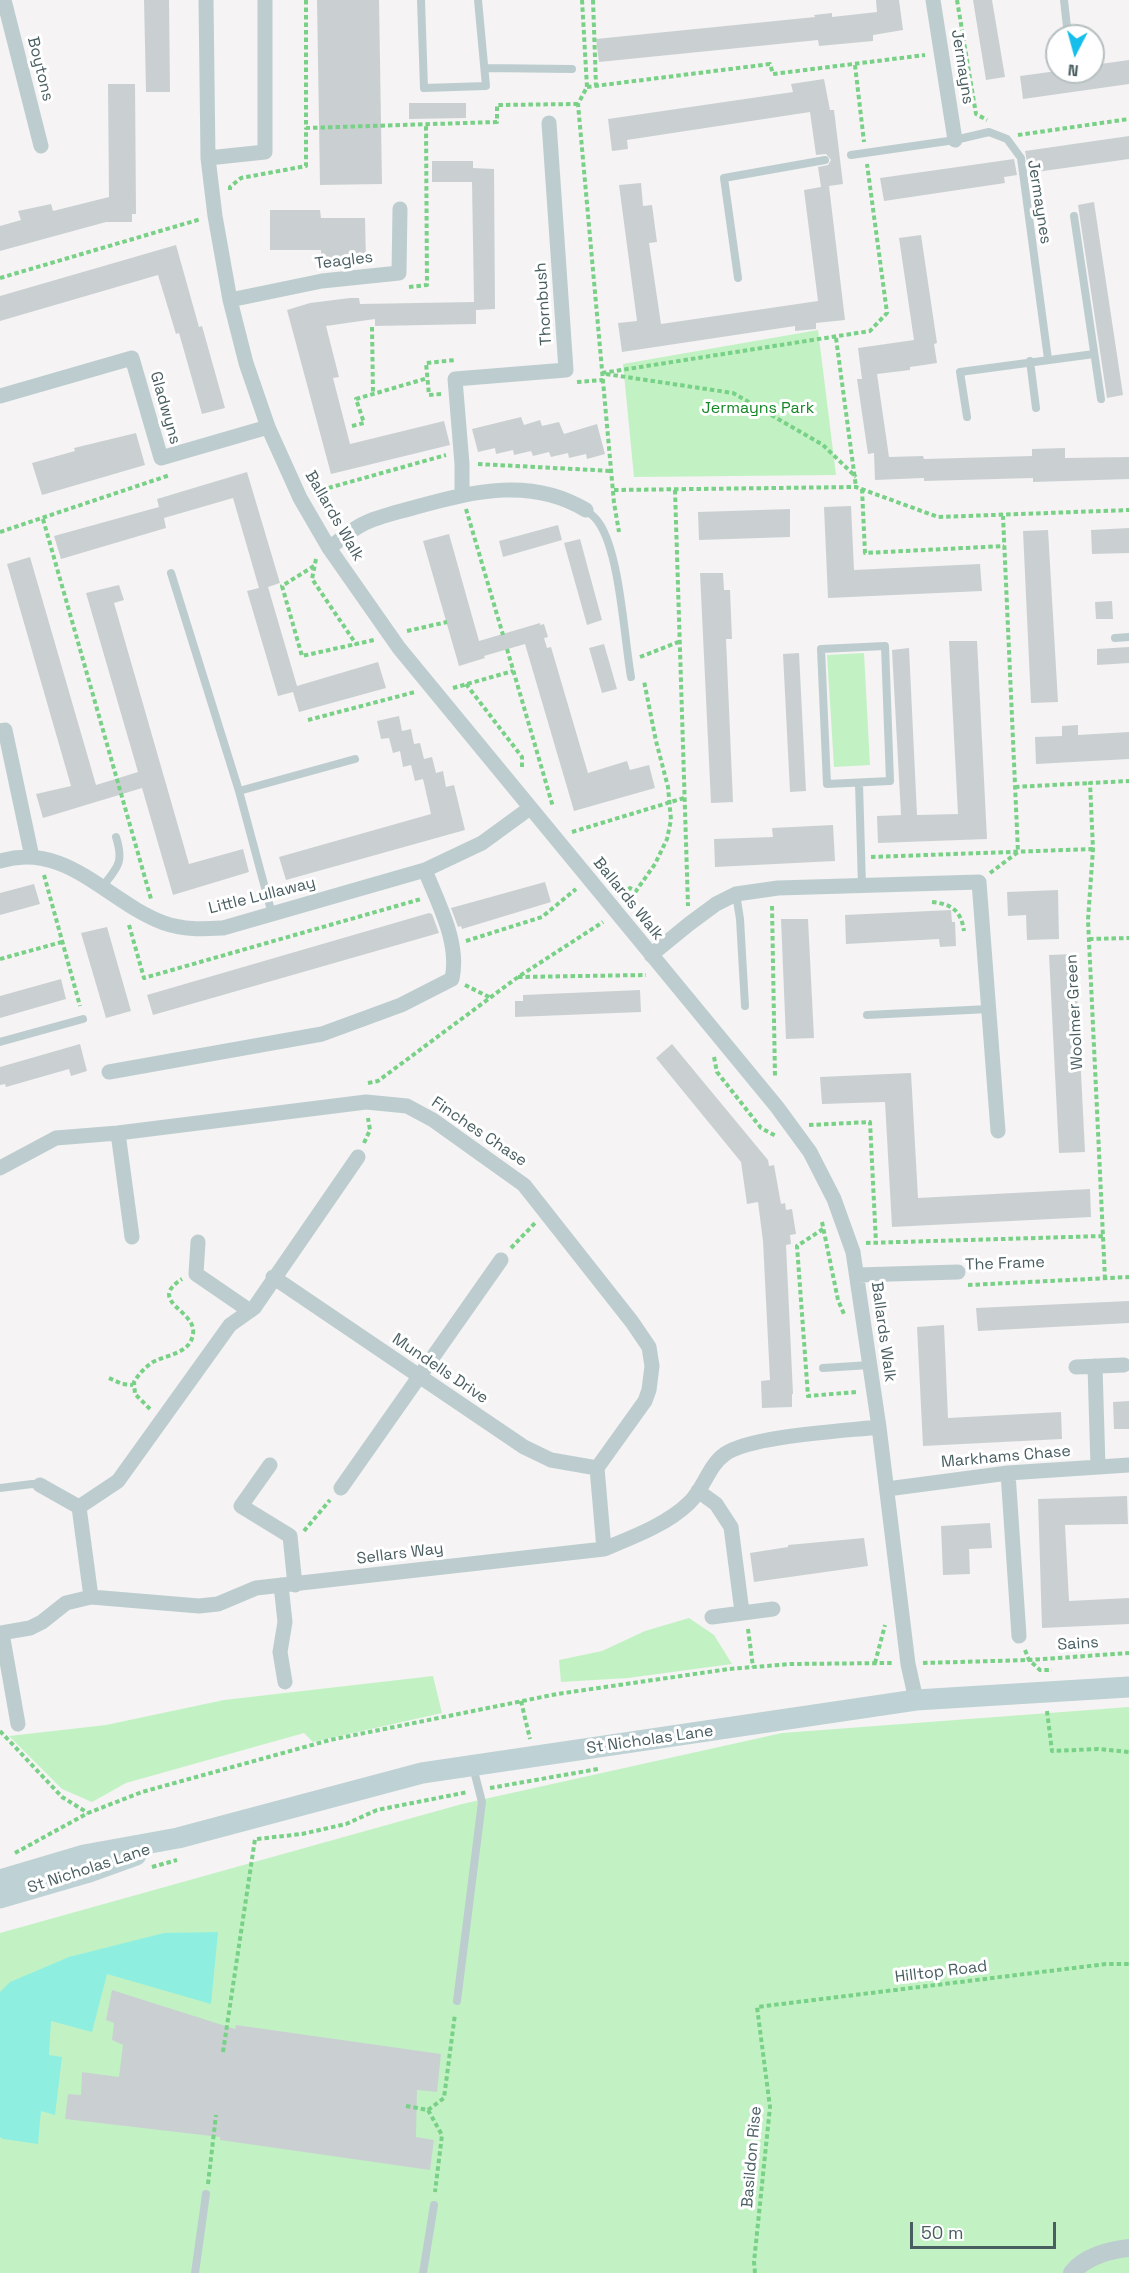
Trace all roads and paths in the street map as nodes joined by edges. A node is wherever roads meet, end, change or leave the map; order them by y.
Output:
1 (4, 0) edge
2 (206, 0) edge
3 (264, 0) edge
4 (306, 0) edge
5 (420, 0) edge
6 (478, 0) edge
7 (582, 0) edge
8 (593, 0) edge
9 (933, 0) edge
10 (957, 0) edge
11 (1064, 0) edge
12 (1067, 24) edge
13 (925, 44) dead end
14 (855, 64) junction
15 (485, 68) junction
16 (572, 69) dead end
17 (596, 86) junction
18 (587, 87) junction
19 (578, 104) junction
20 (1129, 119) edge
21 (549, 123) dead end
22 (426, 124) junction
23 (995, 125) dead end
24 (306, 128) junction
25 (1003, 136) junction
26 (955, 140) junction
27 (40, 146) dead end
28 (866, 153) junction
29 (852, 155) dead end
30 (208, 158) junction
31 (825, 160) dead end
32 (231, 196) dead end
33 (400, 209) dead end
34 (215, 216) junction
35 (1074, 216) dead end
36 (0, 278) edge
37 (738, 278) dead end
38 (404, 287) dead end
39 (230, 300) junction
40 (372, 327) dead end
41 (836, 338) junction
42 (1094, 354) junction
43 (1048, 358) junction
44 (1030, 361) junction
45 (602, 373) junction
46 (428, 378) dead end
47 (373, 394) junction
48 (0, 396) edge
49 (1101, 399) dead end
50 (1036, 408) dead end
51 (967, 417) dead end
52 (352, 426) dead end
53 (268, 427) junction
54 (462, 457) junction
55 (612, 471) junction
56 (856, 477) junction
57 (309, 482) dead end
58 (145, 483) dead end
59 (856, 487) junction
60 (862, 489) junction
61 (614, 490) junction
62 (675, 490) junction
63 (462, 494) junction
64 (307, 495) junction
65 (586, 510) joint
66 (1129, 510) edge
67 (1003, 516) junction
68 (43, 519) junction
69 (0, 532) edge
70 (620, 536) dead end
71 (1004, 546) junction
72 (329, 548) junction
73 (312, 550) dead end
74 (315, 566) junction
75 (171, 573) dead end
76 (447, 622) dead end
77 (406, 631) dead end
78 (503, 635) dead end
79 (1129, 637) edge
80 (1115, 638) dead end
81 (375, 640) dead end
82 (681, 641) junction
83 (356, 644) junction
84 (638, 646) dead end
85 (507, 649) dead end
86 (640, 657) junction
87 (628, 660) junction
88 (641, 666) dead end
89 (513, 671) junction
90 (643, 675) dead end
91 (631, 676) dead end
92 (408, 683) dead end
93 (466, 684) junction
94 (415, 692) junction
95 (437, 692) junction
96 (421, 700) dead end
97 (308, 720) dead end
98 (0, 731) edge
99 (355, 759) dead end
100 (522, 775) dead end
101 (1129, 781) edge
102 (859, 783) junction
103 (1090, 783) junction
104 (1015, 787) junction
105 (239, 791) junction
106 (684, 798) junction
107 (671, 803) junction
108 (549, 807) dead end
109 (530, 808) junction
110 (569, 833) dead end
111 (116, 837) dead end
112 (1093, 849) junction
113 (1018, 852) junction
114 (32, 857) junction
115 (862, 858) junction
116 (0, 861) edge
117 (425, 870) junction
118 (44, 874) dead end
119 (979, 882) junction
120 (103, 886) junction
121 (862, 886) junction
122 (576, 888) dead end
123 (736, 894) junction
124 (426, 897) dead end
125 (926, 901) dead end
126 (782, 905) dead end
127 (614, 909) junction
128 (272, 915) junction
129 (127, 916) dead end
130 (158, 920) junction
131 (688, 924) junction
132 (1129, 938) edge
133 (964, 939) dead end
134 (1089, 939) junction
135 (62, 942) junction
136 (460, 943) dead end
137 (651, 955) junction
138 (0, 959) edge
139 (647, 975) dead end
140 (518, 977) junction
141 (452, 979) junction
142 (491, 998) junction
143 (745, 1006) dead end
144 (989, 1009) junction
145 (867, 1015) dead end
146 (83, 1019) joint
147 (0, 1042) edge
148 (712, 1050) dead end
149 (108, 1072) dead end
150 (770, 1078) dead end
151 (364, 1084) dead end
152 (366, 1102) junction
153 (999, 1131) dead end
154 (118, 1133) junction
155 (813, 1134) dead end
156 (778, 1137) dead end
157 (358, 1157) joint
158 (0, 1168) edge
159 (548, 1213) junction
160 (822, 1218) dead end
161 (823, 1228) junction
162 (862, 1234) dead end
163 (1102, 1236) junction
164 (132, 1237) dead end
165 (198, 1242) dead end
166 (876, 1243) junction
167 (501, 1260) joint
168 (958, 1272) joint
169 (196, 1274) junction
170 (857, 1275) junction
171 (273, 1277) junction
172 (1129, 1277) edge
173 (1105, 1279) junction
174 (250, 1311) junction
175 (846, 1319) dead end
176 (870, 1365) junction
177 (1124, 1365) dead end
178 (853, 1366) junction
179 (1095, 1366) junction
180 (1076, 1367) dead end
181 (823, 1368) dead end
182 (418, 1376) junction
183 (109, 1378) dead end
184 (133, 1385) junction
185 (162, 1418) junction
186 (879, 1427) junction
187 (270, 1465) dead end
188 (1129, 1465) edge
189 (1098, 1467) junction
190 (597, 1468) junction
191 (1008, 1473) junction
192 (40, 1485) joint
193 (0, 1488) edge
194 (341, 1488) joint
195 (887, 1489) junction
196 (698, 1491) junction
197 (79, 1507) junction
198 (291, 1547) junction
199 (604, 1549) junction
200 (288, 1585) junction
201 (91, 1597) junction
202 (773, 1609) dead end
203 (744, 1612) junction
204 (712, 1617) dead end
205 (1, 1633) edge
206 (1019, 1636) dead end
207 (1129, 1653) edge
208 (908, 1664) junction
209 (941, 1664) dead end
210 (753, 1666) junction
211 (285, 1682) dead end
212 (1129, 1687) edge
213 (1045, 1692) junction
214 (916, 1700) junction
215 (18, 1724) dead end
216 (0, 1731) edge
217 (1129, 1752) edge
218 (473, 1766) junction
219 (605, 1768) dead end
220 (480, 1790) junction
221 (88, 1813) junction
222 (178, 1838) junction
223 (255, 1839) junction
224 (244, 1842) dead end
225 (12, 1855) dead end
226 (178, 1860) dead end
227 (144, 1869) dead end
228 (0, 1880) edge
229 (0, 1898) edge
230 (1129, 1964) edge
231 (457, 2001) joint
232 (757, 2007) joint
233 (224, 2052) dead end
234 (406, 2106) dead end
235 (428, 2110) junction
236 (216, 2115) dead end
237 (207, 2194) joint
238 (434, 2205) joint
239 (1129, 2248) edge
240 (195, 2273) edge
241 (423, 2273) edge
242 (755, 2273) edge
243 (1072, 2273) edge

1 - 27 street, Boytons
2 - 30 street, Ballards Walk
3 - 30 street
4 - 24 path
5 - 15 lane
6 - 15 lane
7 - 18 path
8 - 17 path
9 - 26 street, Jermayns
10 - 23 path
11 - 12 lane
13 - 14 path
14 - 17 path
14 - 28 path
15 - 16 lane
17 - 18 path
18 - 19 path
19 - 22 path
19 - 45 path
20 - 25 path
21 - 54 street, Thornbush
22 - 24 path
22 - 38 path
24 - 32 path
25 - 26 lane
25 - 43 lane, Jermaynes
26 - 28 lane
28 - 29 lane
28 - 41 path
30 - 34 street, Ballards Walk
31 - 37 lane
33 - 39 street, Teagles
34 - 36 path
34 - 39 street, Ballards Walk
35 - 42 lane, Jermaynes
39 - 53 street, Ballards Walk
40 - 47 path
41 - 45 path
41 - 56 path
42 - 43 lane
42 - 49 lane, Jermaynes
43 - 44 lane
44 - 50 lane
44 - 51 lane
45 - 55 path
45 - 56 path
46 - 47 path
47 - 52 path
48 - 53 street, Gladwyns
53 - 64 street, Ballards Walk
54 - 55 path
54 - 63 street, Thornbush
54 - 64 path
55 - 61 path
56 - 59 path
57 - 64 path
58 - 68 path
59 - 60 path
59 - 62 path
60 - 67 path
60 - 71 path
61 - 62 path
61 - 70 path
62 - 82 path
63 - 65 street
63 - 72 street
63 - 78 path
64 - 72 street, Ballards Walk
65 - 87 lane
66 - 67 path
67 - 71 path
68 - 69 path
68 - 130 path
71 - 104 path
72 - 95 street, Ballards Walk
73 - 74 path
74 - 83 path
74 - 83 path
75 - 105 lane
76 - 77 path
79 - 80 lane
81 - 83 path
82 - 86 path
82 - 106 path
84 - 86 path
85 - 89 path
86 - 87 path
86 - 88 path
87 - 91 lane
89 - 93 path
89 - 108 path
90 - 107 path
92 - 94 path
93 - 95 path
93 - 100 path
94 - 96 path
94 - 97 path
95 - 109 street, Ballards Walk
98 - 114 street
99 - 105 lane
101 - 103 path
102 - 102 lane
102 - 115 lane
103 - 104 path
103 - 112 path, Woolmer Green
104 - 113 path
105 - 128 lane
106 - 107 path
106 - 131 path
107 - 110 path
107 - 127 path
109 - 117 street, Little Lullaway
109 - 127 street, Ballards Walk
111 - 120 lane
112 - 113 path
112 - 134 path, Woolmer Green
113 - 115 path
113 - 119 path
114 - 116 street, Little Lullaway
114 - 120 street, Little Lullaway
115 - 121 lane
117 - 128 street, Little Lullaway
117 - 141 street
118 - 135 path
119 - 121 street
119 - 144 street
120 - 130 street, Little Lullaway
121 - 123 street
122 - 136 path
123 - 131 street
123 - 143 lane
124 - 129 path
125 - 133 path
126 - 150 path
127 - 137 street, Ballards Walk
127 - 140 path
128 - 130 street, Little Lullaway
131 - 137 street
132 - 134 path
134 - 163 path, Woolmer Green
135 - 138 path
135 - 146 path
137 - 170 street, Ballards Walk
139 - 140 path
140 - 142 path
141 - 142 path
141 - 149 street
142 - 151 path
144 - 145 lane
144 - 153 street
146 - 147 lane
148 - 156 path
152 - 154 street, Finches Chase
152 - 157 path
152 - 159 street, Finches Chase
154 - 158 street, Finches Chase
154 - 164 street
155 - 166 path
157 - 171 street
159 - 167 path
159 - 190 street, Finches Chase
160 - 161 path
161 - 175 path
161 - 178 path
162 - 166 path
163 - 166 path
163 - 173 path, Woolmer Green
165 - 169 street
167 - 182 street
168 - 170 street, The Frame
168 - 173 path, The Frame
169 - 174 street
169 - 184 path
170 - 176 street, Ballards Walk
171 - 174 street
171 - 182 street, Mundells Drive
172 - 173 path, The Frame
174 - 185 street
176 - 178 lane
176 - 186 street, Ballards Walk
177 - 179 street
178 - 181 lane
179 - 180 street
179 - 189 street
182 - 190 street, Mundells Drive
182 - 194 street
183 - 184 path
184 - 185 path
185 - 197 street
186 - 195 street, Ballards Walk
186 - 196 street, Sellars Way
187 - 198 street
188 - 189 street, Markhams Chase
189 - 191 street, Markhams Chase
190 - 199 street
191 - 195 street, Markhams Chase
191 - 206 street
192 - 193 lane
192 - 197 street
194 - 198 path
195 - 208 street, Ballards Walk
196 - 199 street, Sellars Way
196 - 203 street
197 - 201 street
198 - 200 street
199 - 200 street, Sellars Way
200 - 201 street, Sellars Way
200 - 211 street
201 - 205 street, Sellars Way
202 - 203 street
203 - 204 street
203 - 210 path
205 - 215 street
207 - 209 path, Sains
208 - 210 path
208 - 214 street, Ballards Walk
210 - 221 path
212 - 213 main road, St Nicholas Lane
213 - 214 main road, St Nicholas Lane
213 - 217 path
214 - 218 main road, St Nicholas Lane
216 - 221 path
218 - 220 lane
218 - 222 main road, St Nicholas Lane
219 - 220 path
220 - 223 path
220 - 231 lane
221 - 225 path
222 - 228 main road, St Nicholas Lane
222 - 229 main road, St Nicholas Lane
223 - 224 path
223 - 233 path
226 - 227 path
230 - 232 path, Hilltop Road
231 - 235 path
232 - 242 path, Basildon Rise
234 - 235 path
235 - 238 path
236 - 237 path
237 - 240 lane
238 - 241 lane
239 - 243 street

